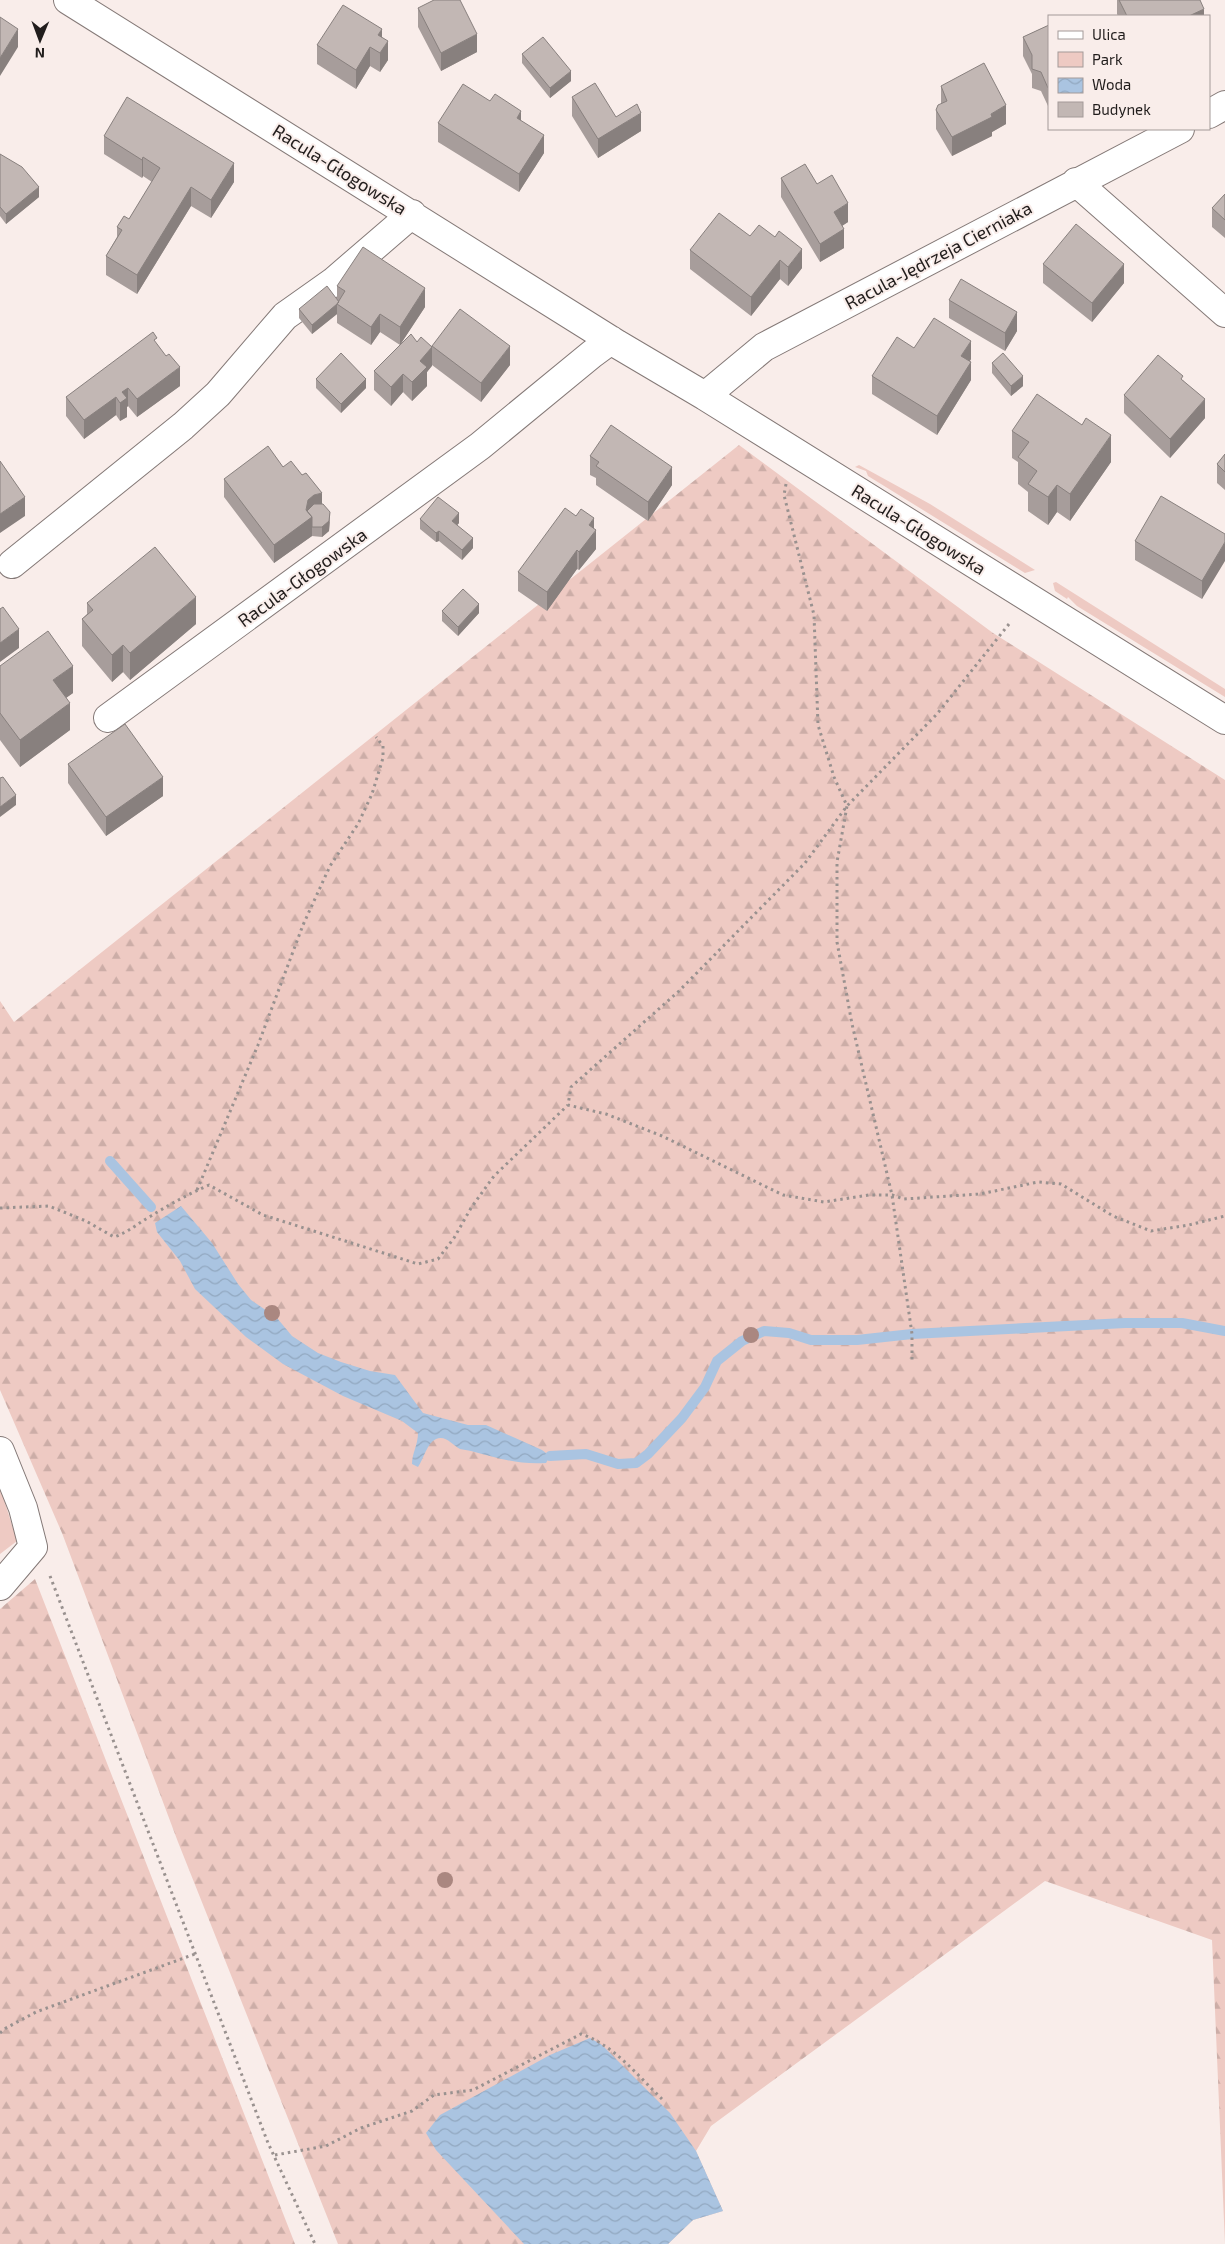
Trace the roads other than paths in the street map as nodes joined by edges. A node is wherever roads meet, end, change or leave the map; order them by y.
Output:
1 (68, 0) edge
2 (1225, 106) edge
3 (1210, 114) edge
4 (1178, 130) edge
5 (1076, 182) junction
6 (412, 214) junction
7 (1225, 313) edge
8 (611, 340) junction
9 (705, 396) junction
10 (12, 564) dead end
11 (108, 718) dead end
12 (1225, 720) edge
13 (0, 1451) edge
14 (0, 1586) edge

1 - 6 street, Racula-Głogowska
2 - 3 street
4 - 5 street, Racula-Jędrzeja Cierniaka
5 - 7 street
5 - 9 street, Racula-Jędrzeja Cierniaka
6 - 8 street, Racula-Głogowska
6 - 10 street
8 - 9 street, Racula-Głogowska
8 - 11 street, Racula-Głogowska
9 - 12 street, Racula-Głogowska
13 - 14 street

